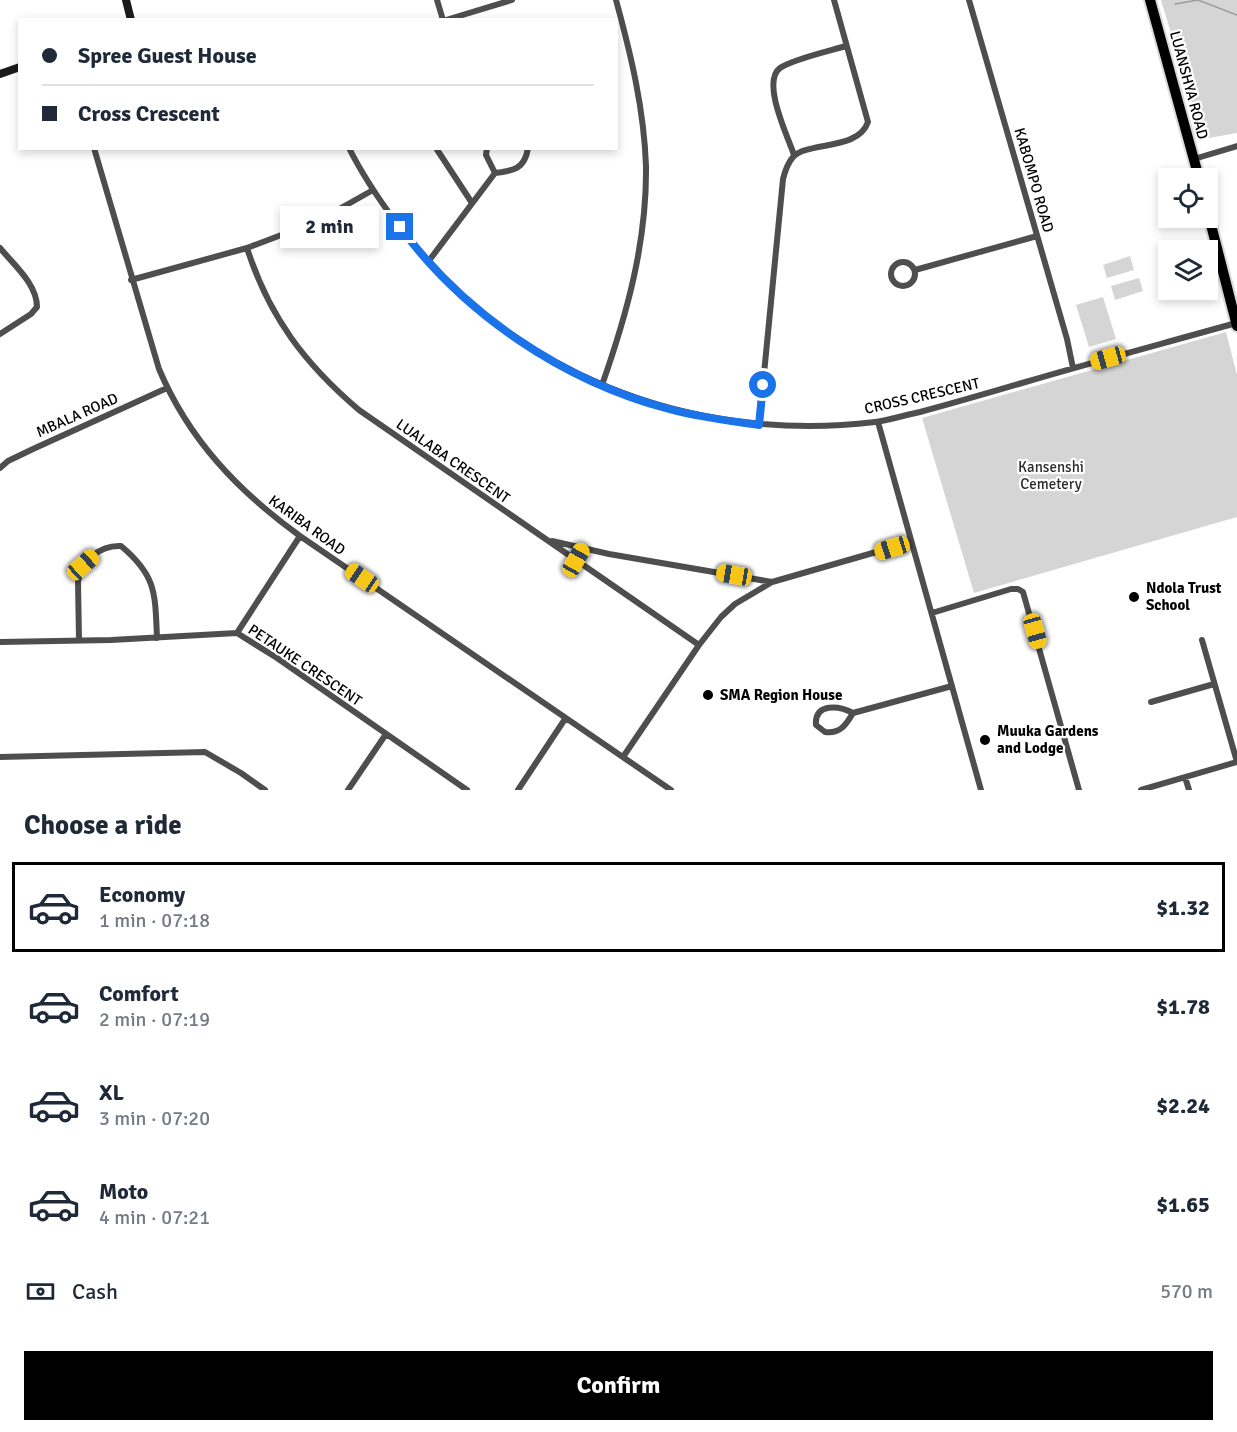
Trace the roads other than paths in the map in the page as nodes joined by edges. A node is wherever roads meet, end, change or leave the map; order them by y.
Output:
1 (126, 0) edge
2 (438, 0) edge
3 (512, 0) edge
4 (616, 0) edge
5 (834, 0) edge
6 (969, 0) edge
7 (1150, 0) edge
8 (130, 18) edge
9 (444, 18) edge
10 (452, 18) edge
11 (846, 46) junction
12 (18, 68) edge
13 (0, 74) edge
14 (1237, 146) edge
15 (95, 150) edge
16 (350, 150) edge
17 (437, 150) edge
18 (487, 150) edge
19 (528, 150) edge
20 (794, 155) junction
21 (1194, 159) junction
22 (1196, 168) edge
23 (495, 173) junction
24 (373, 190) junction
25 (472, 203) junction
26 (1212, 228) edge
27 (1037, 236) junction
28 (0, 248) edge
29 (247, 248) junction
30 (428, 262) junction
31 (915, 270) dead end
32 (131, 280) junction
33 (1237, 325) edge
34 (0, 334) edge
35 (1073, 368) junction
36 (602, 385) junction
37 (167, 388) junction
38 (878, 422) junction
39 (759, 425) junction
40 (0, 468) edge
41 (300, 536) junction
42 (546, 539) junction
43 (911, 542) junction
44 (582, 549) junction
45 (576, 560) junction
46 (772, 582) junction
47 (932, 613) junction
48 (237, 633) junction
49 (157, 638) junction
50 (80, 640) junction
51 (1202, 640) dead end
52 (0, 642) edge
53 (699, 645) junction
54 (1214, 684) junction
55 (952, 686) junction
56 (1151, 702) dead end
57 (853, 713) junction
58 (565, 719) junction
59 (386, 734) junction
60 (0, 757) edge
61 (623, 757) junction
62 (1237, 762) edge
63 (1185, 777) junction
64 (266, 790) edge
65 (348, 790) edge
66 (467, 790) edge
67 (518, 790) edge
68 (671, 790) edge
69 (981, 790) edge
70 (1079, 790) edge
71 (1141, 790) edge
72 (1189, 790) edge

1 - 8 street
2 - 9 street
3 - 10 street
4 - 36 street
5 - 11 street
6 - 27 street, KABOMPO ROAD
7 - 21 highway, LUANSHYA ROAD
11 - 20 street
11 - 20 street
12 - 13 street
14 - 21 street
15 - 32 street, KARIBA ROAD
16 - 24 street, CROSS CRESCENT
17 - 25 street
18 - 23 street
19 - 23 street
20 - 39 street
21 - 22 highway, LUANSHYA ROAD
23 - 25 street
24 - 29 street
24 - 30 street, CROSS CRESCENT
25 - 30 street
26 - 33 highway
27 - 31 street
27 - 35 street, KABOMPO ROAD
28 - 34 street
29 - 32 street
29 - 42 street, LUALABA CRESCENT
30 - 36 street, CROSS CRESCENT
32 - 37 street, KARIBA ROAD
33 - 35 street, CROSS CRESCENT
35 - 38 street, CROSS CRESCENT
36 - 39 street, CROSS CRESCENT
37 - 40 street, MBALA ROAD
37 - 41 street, KARIBA ROAD
38 - 39 street, CROSS CRESCENT
38 - 43 street
41 - 48 street
41 - 58 street, KARIBA ROAD
42 - 44 street
42 - 45 street, LUALABA CRESCENT
43 - 46 street
43 - 47 street
44 - 45 street
44 - 46 street
45 - 53 street, LUALABA CRESCENT
46 - 53 street
47 - 55 street
47 - 70 street
48 - 49 street, PETAUKE CRESCENT
48 - 59 street, PETAUKE CRESCENT
49 - 50 street, PETAUKE CRESCENT
49 - 50 street
50 - 52 street, PETAUKE CRESCENT
51 - 54 street
53 - 61 street
54 - 56 street
54 - 62 street
55 - 57 street
55 - 69 street
57 - 57 street
58 - 61 street, KARIBA ROAD
58 - 67 street
59 - 65 street
59 - 66 street, PETAUKE CRESCENT
60 - 64 street
61 - 68 street, KARIBA ROAD
62 - 63 street
63 - 71 street
63 - 72 street

